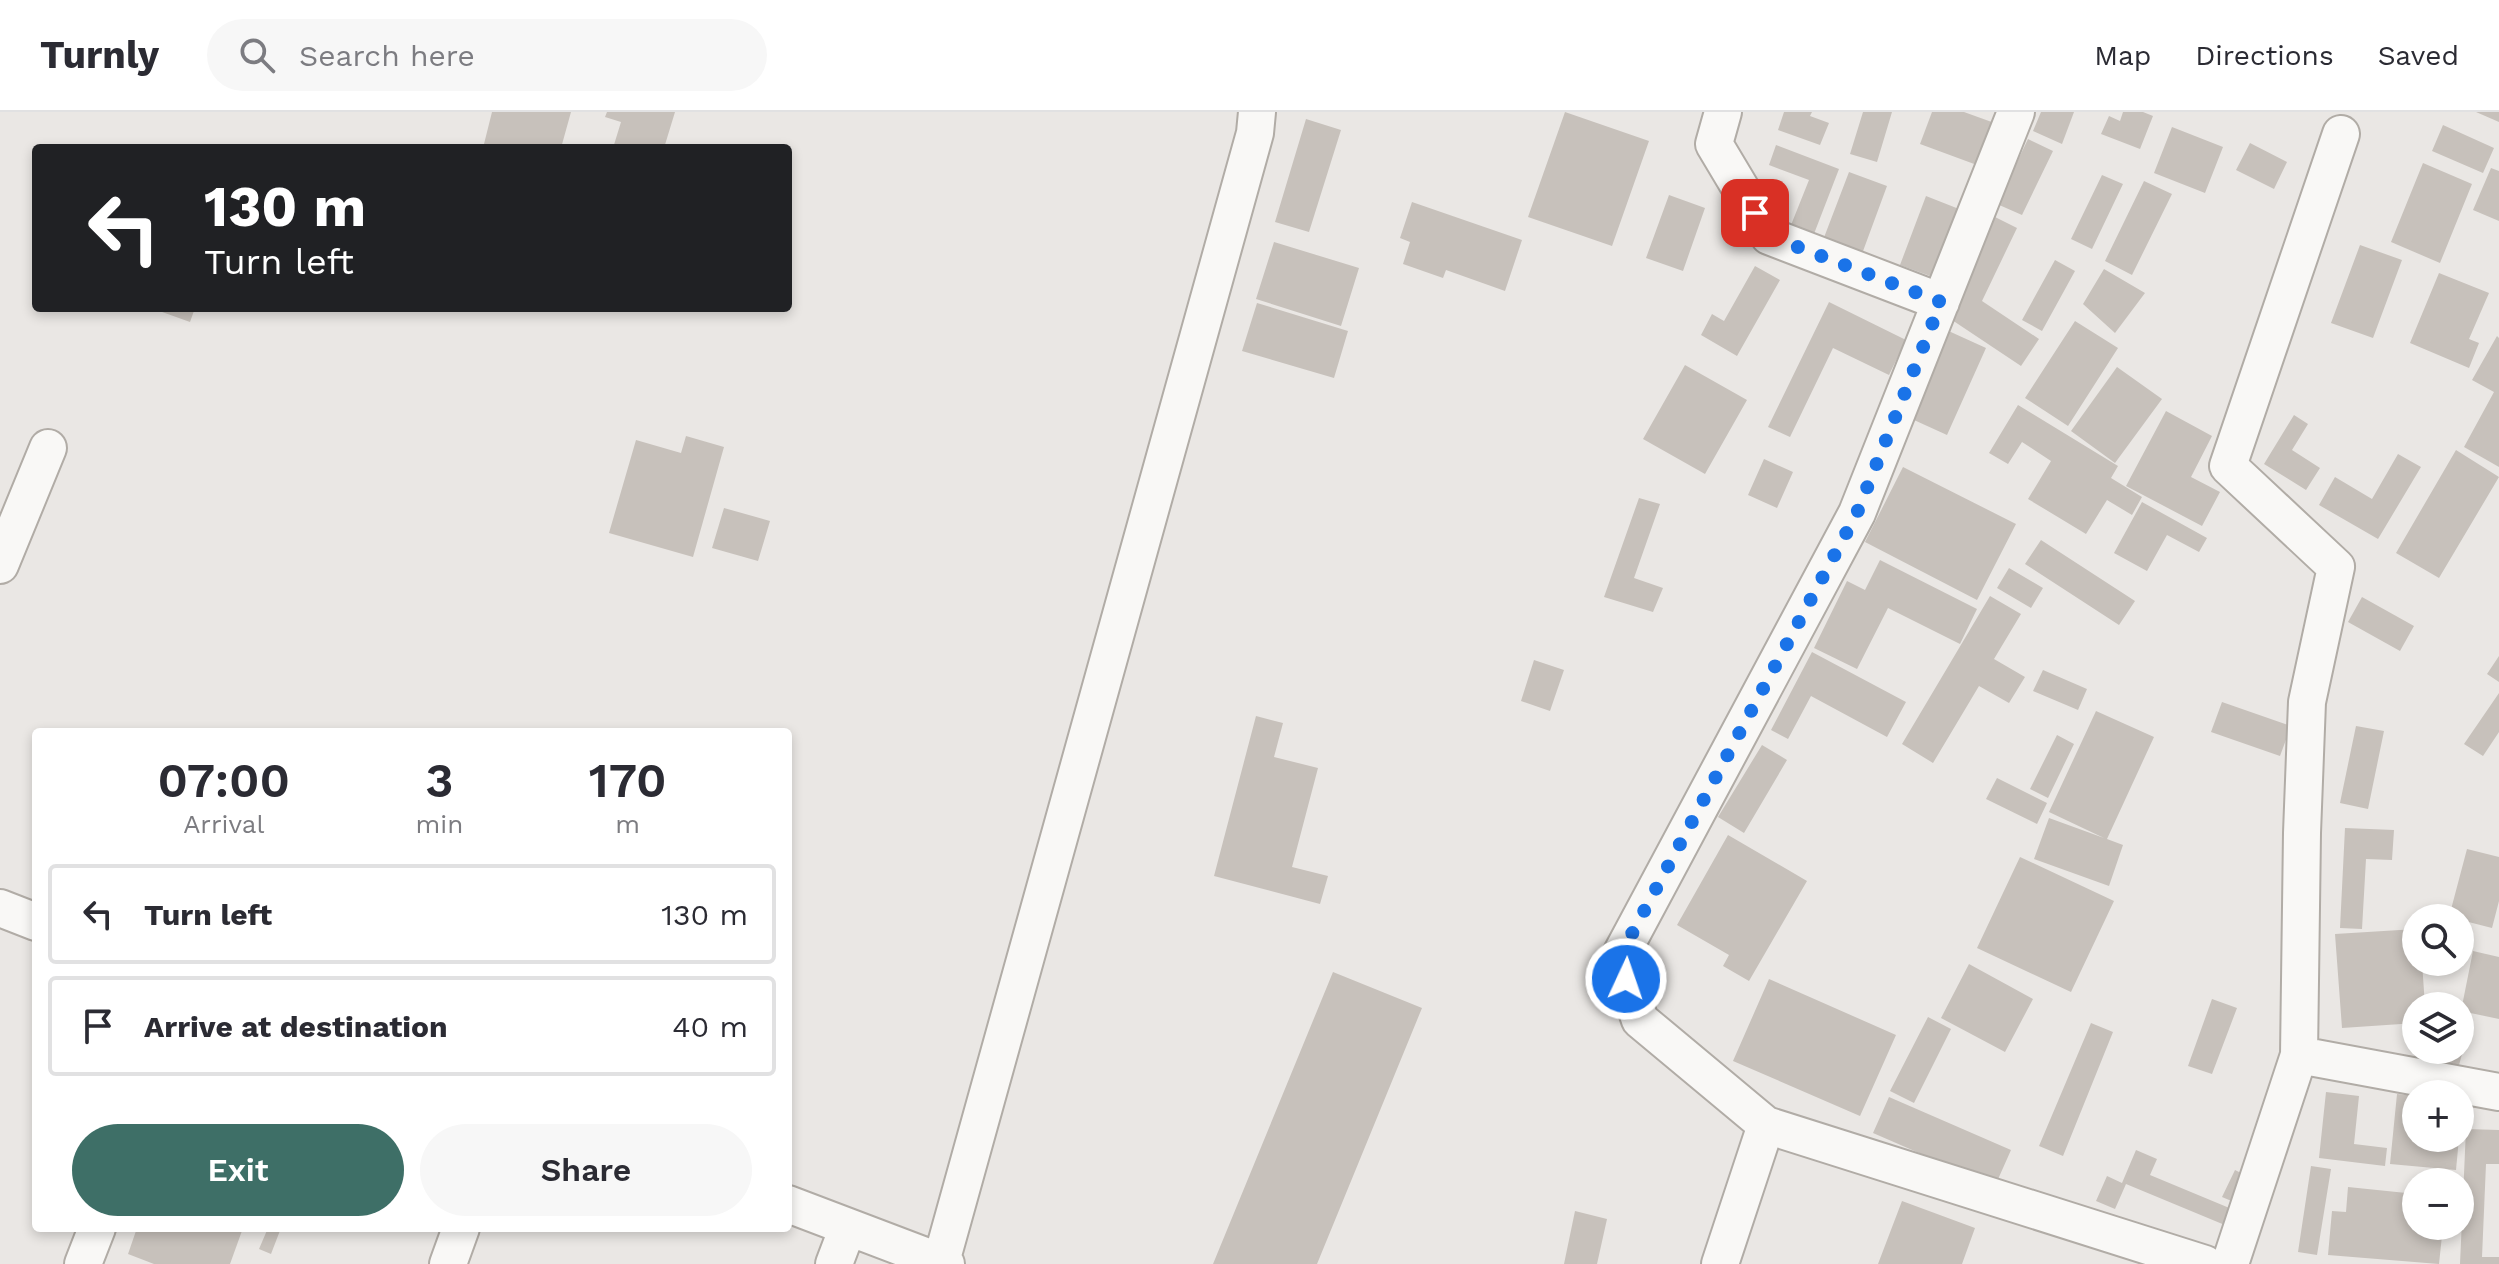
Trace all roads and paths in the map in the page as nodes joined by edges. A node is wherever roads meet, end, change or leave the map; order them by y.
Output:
1 (1257, 112) edge
2 (1723, 112) edge
3 (2016, 112) edge
4 (2341, 134) dead end
5 (1941, 302) junction
6 (48, 448) dead end
7 (0, 565) edge
8 (0, 908) edge
9 (32, 920) edge
10 (2299, 1055) junction
11 (2499, 1092) edge
12 (1766, 1125) junction
13 (792, 1206) edge
14 (848, 1227) junction
15 (95, 1232) edge
16 (460, 1232) edge
17 (944, 1263) edge
18 (83, 1264) edge
19 (448, 1264) edge
20 (834, 1264) edge
21 (1720, 1264) edge
22 (2205, 1264) edge
23 (2230, 1264) edge

1 - 17 street
2 - 5 street
3 - 5 street
4 - 10 street
5 - 12 street
6 - 7 street
8 - 9 street
10 - 11 street
10 - 23 street
12 - 21 street
12 - 22 street
13 - 14 street
14 - 17 street
14 - 20 street
15 - 18 street
16 - 19 street

